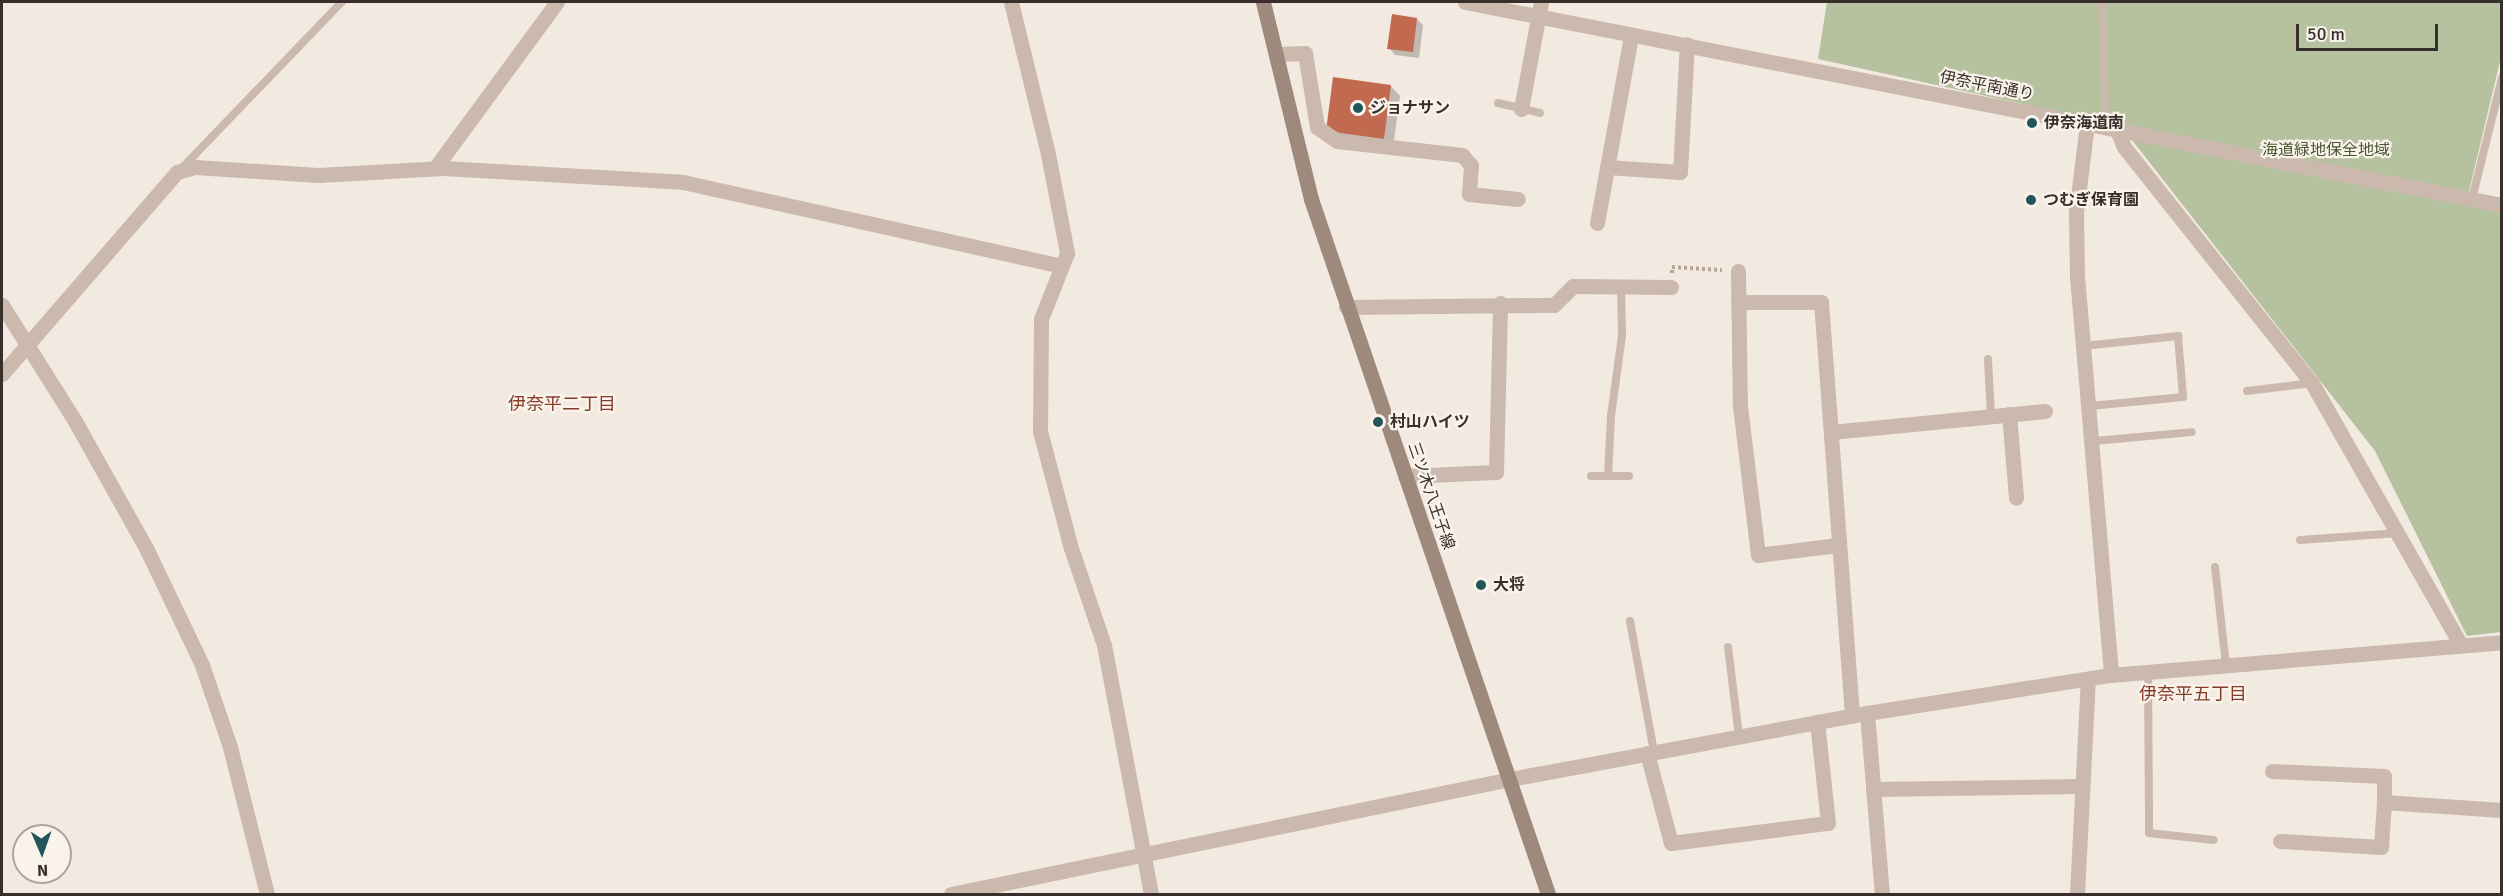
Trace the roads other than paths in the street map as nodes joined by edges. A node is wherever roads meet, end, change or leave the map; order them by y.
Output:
1 (342, 2) edge
2 (557, 2) edge
3 (1011, 2) edge
4 (1263, 2) edge
5 (1466, 2) edge
6 (2102, 2) edge
7 (1541, 9) edge
8 (1631, 35) junction
9 (1687, 44) junction
10 (1278, 54) junction
11 (2502, 78) edge
12 (1498, 103) dead end
13 (1521, 109) junction
14 (1540, 113) dead end
15 (2087, 124) junction
16 (2112, 129) junction
17 (1607, 167) junction
18 (435, 168) junction
19 (177, 172) junction
20 (1518, 199) dead end
21 (2472, 199) junction
22 (2502, 205) edge
23 (1597, 223) dead end
24 (1062, 266) junction
25 (1738, 271) road end
26 (1622, 286) junction
27 (1671, 287) road end
28 (1738, 302) junction
29 (1500, 303) junction
30 (2, 305) edge
31 (1346, 307) junction
32 (26, 344) junction
33 (2084, 346) junction
34 (1988, 359) dead end
35 (2, 374) edge
36 (2312, 383) junction
37 (2247, 391) dead end
38 (2090, 406) junction
39 (2044, 411) dead end
40 (2009, 414) junction
41 (1991, 416) junction
42 (1831, 432) junction
43 (2192, 432) dead end
44 (2094, 441) junction
45 (1405, 476) junction
46 (1591, 476) dead end
47 (1608, 476) junction
48 (1629, 476) dead end
49 (2016, 498) dead end
50 (2400, 533) junction
51 (2300, 540) dead end
52 (1837, 545) junction
53 (2215, 567) dead end
54 (1630, 621) dead end
55 (2502, 642) edge
56 (2461, 645) junction
57 (1728, 647) dead end
58 (2226, 665) junction
59 (2148, 672) junction
60 (2111, 675) junction
61 (2088, 680) junction
62 (1860, 714) junction
63 (1817, 722) junction
64 (1739, 736) junction
65 (1650, 753) junction
66 (2272, 771) dead end
67 (1510, 779) junction
68 (2081, 786) junction
69 (1873, 789) junction
70 (2384, 802) junction
71 (2502, 810) edge
72 (2214, 840) dead end
73 (2280, 841) dead end
74 (1145, 854) junction
75 (267, 894) edge
76 (951, 894) edge
77 (1151, 894) edge
78 (1548, 894) edge
79 (1882, 894) edge
80 (2077, 894) edge

1 - 19 lane
2 - 18 street
3 - 24 street
4 - 10 main road, 三ツ木八王子線
5 - 7 street, 伊奈平南通り
6 - 16 lane
7 - 8 street, 伊奈平南通り
7 - 13 street
8 - 9 street, 伊奈平南通り
8 - 17 street
9 - 15 street, 伊奈平南通り
9 - 17 street
10 - 20 street
10 - 31 main road, 三ツ木八王子線
11 - 21 lane
12 - 13 lane
13 - 14 lane
15 - 16 street, 伊奈平南通り
15 - 33 street
16 - 21 street, 伊奈平南通り
16 - 36 street
17 - 23 street
18 - 19 street
18 - 24 street
19 - 32 street
21 - 22 street, 伊奈平南通り
24 - 74 street
25 - 28 street
26 - 27 street
26 - 29 street
26 - 47 lane
28 - 42 street
28 - 52 street
29 - 31 street
29 - 45 street
30 - 32 street
31 - 45 main road, 三ツ木八王子線
32 - 35 street
32 - 75 street
33 - 38 street
33 - 38 lane
34 - 41 lane
36 - 37 lane
36 - 50 street
38 - 44 street
39 - 40 street
40 - 41 street
40 - 49 street
41 - 42 street
42 - 52 street
43 - 44 lane
44 - 60 street
45 - 67 main road, 三ツ木八王子線
46 - 47 lane
47 - 48 lane
50 - 51 lane
50 - 56 street
52 - 62 street
53 - 58 lane
54 - 65 lane
55 - 56 street
56 - 58 street
57 - 64 lane
58 - 59 street
59 - 60 street
59 - 72 lane
60 - 61 street
61 - 62 street
61 - 68 street
62 - 63 street
62 - 69 street
63 - 64 street
63 - 65 street
64 - 65 street
65 - 67 street
66 - 70 street
67 - 74 street
67 - 78 main road, 三ツ木八王子線
68 - 69 street
68 - 80 street
69 - 79 street
70 - 71 street
70 - 73 street
74 - 76 street
74 - 77 street

